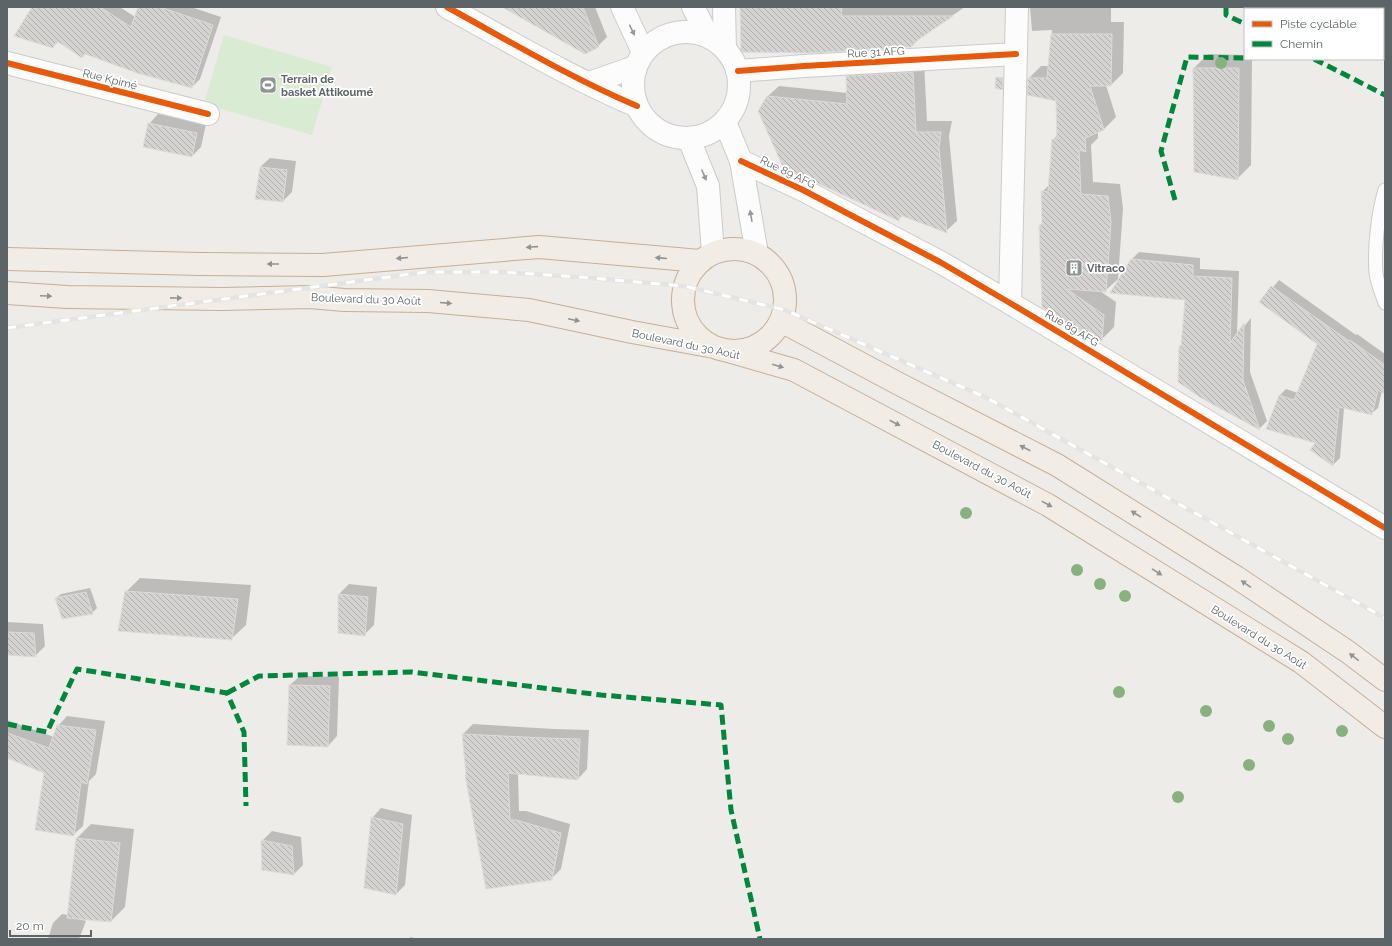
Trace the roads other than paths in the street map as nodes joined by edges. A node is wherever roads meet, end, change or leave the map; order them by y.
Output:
1 (447, 7) edge
2 (622, 7) edge
3 (693, 7) edge
4 (724, 7) edge
5 (1017, 7) edge
6 (708, 36) junction
7 (725, 49) junction
8 (1016, 54) junction
9 (639, 60) junction
10 (7, 63) edge
11 (738, 71) junction
12 (589, 83) junction
13 (637, 106) junction
14 (208, 114) dead end
15 (725, 122) junction
16 (689, 139) junction
17 (741, 160) junction
18 (1385, 190) edge
19 (757, 254) junction
20 (707, 257) junction
21 (7, 259) edge
22 (7, 293) edge
23 (1010, 303) junction
24 (1385, 303) edge
25 (781, 321) junction
26 (714, 347) junction
27 (1385, 528) edge
28 (1385, 680) edge
29 (1385, 727) edge

1 - 12 street
2 -> 9 street
3 - 6 street
4 - 7 street
5 - 8 street
6 - 7 street
6 - 9 street
7 - 11 street
8 - 11 street, Rue 31 AFG
8 - 23 street
9 - 12 street
9 - 13 street
10 - 14 street, Rue Kpimé
11 - 15 street
12 - 13 street
13 - 16 street
15 - 16 street
15 - 17 street
16 -> 20 street
19 -> 17 street
17 - 23 street, Rue 89 AFG
18 - 24 lane
19 - 20 highway
19 - 25 highway
20 -> 21 highway
20 - 26 highway
22 -> 26 highway, Boulevard du 30 Août
23 - 27 street, Rue 89 AFG
25 - 26 highway
28 -> 25 highway
26 -> 29 highway, Boulevard du 30 Août

